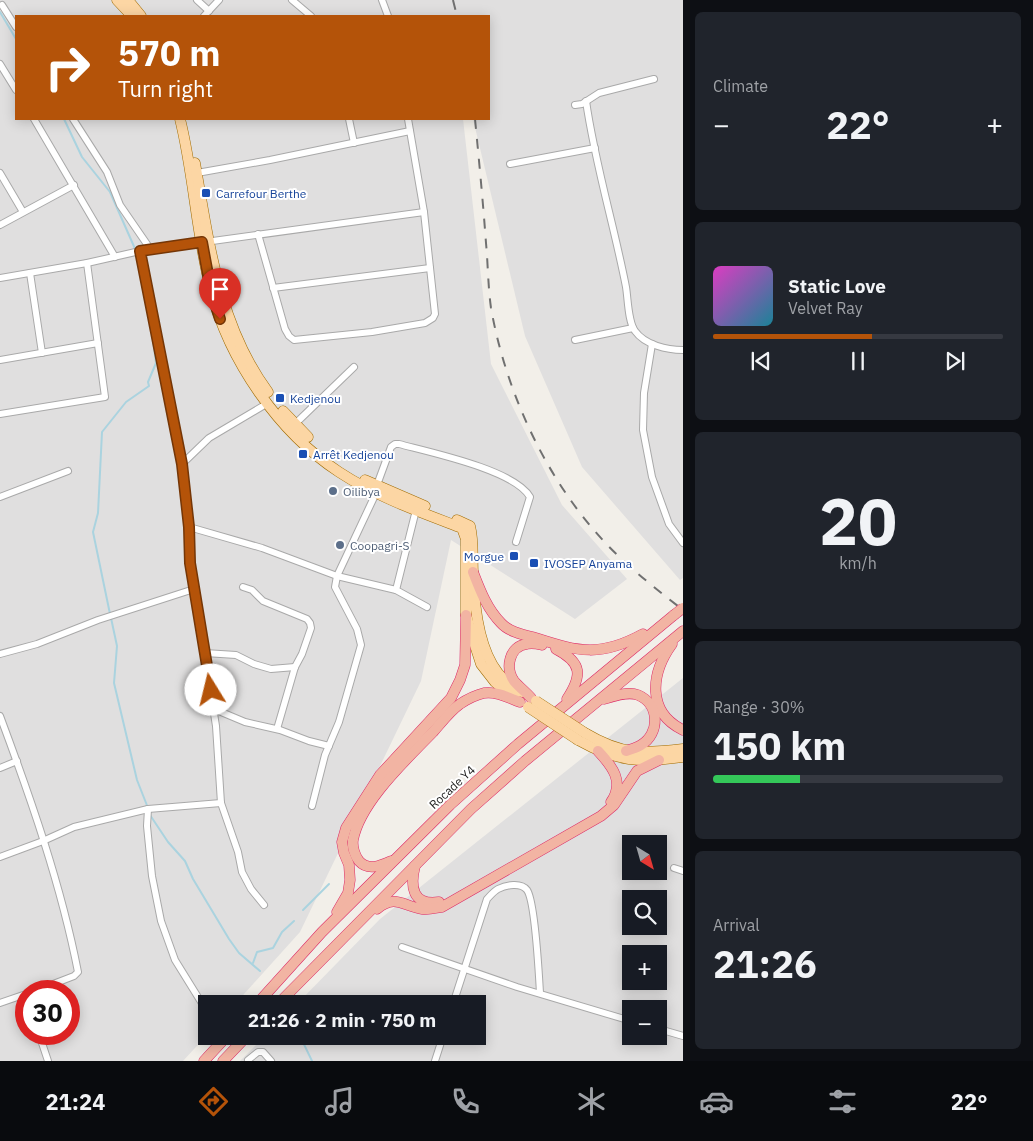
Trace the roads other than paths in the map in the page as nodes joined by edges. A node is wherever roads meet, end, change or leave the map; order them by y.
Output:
1 (10, 0) edge
2 (117, 0) edge
3 (128, 0) edge
4 (197, 0) edge
5 (219, 0) edge
6 (292, 0) edge
7 (382, 0) edge
8 (1, 6) edge
9 (209, 11) junction
10 (131, 15) edge
11 (140, 15) edge
12 (205, 15) edge
13 (310, 15) edge
14 (388, 15) edge
15 (15, 27) edge
16 (0, 64) edge
17 (654, 79) dead end
18 (15, 88) edge
19 (586, 101) junction
20 (575, 105) dead end
21 (35, 120) edge
22 (75, 120) edge
23 (180, 120) edge
24 (186, 120) edge
25 (349, 120) edge
26 (408, 120) edge
27 (410, 131) junction
28 (354, 143) junction
29 (595, 148) junction
30 (510, 164) dead end
31 (197, 172) junction
32 (0, 173) edge
33 (74, 185) junction
34 (23, 212) junction
35 (424, 212) junction
36 (0, 225) edge
37 (258, 234) junction
38 (205, 242) junction
39 (151, 250) junction
40 (140, 251) junction
41 (115, 257) junction
42 (87, 263) junction
43 (430, 268) junction
44 (30, 274) junction
45 (0, 278) edge
46 (273, 288) junction
47 (633, 328) junction
48 (576, 340) dead end
49 (98, 343) junction
50 (652, 344) junction
51 (683, 350) edge
52 (42, 353) junction
53 (0, 360) edge
54 (354, 367) dead end
55 (268, 403) junction
56 (0, 414) edge
57 (295, 424) junction
58 (182, 464) junction
59 (68, 471) dead end
60 (377, 489) junction
61 (0, 497) edge
62 (416, 510) junction
63 (189, 527) junction
64 (516, 542) dead end
65 (683, 543) edge
66 (473, 572) junction
67 (337, 576) junction
68 (243, 587) dead end
69 (194, 590) junction
70 (396, 590) junction
71 (427, 607) dead end
72 (683, 608) edge
73 (466, 615) junction
74 (664, 623) junction
75 (681, 632) edge
76 (205, 653) junction
77 (0, 654) edge
78 (294, 667) junction
79 (529, 702) junction
80 (596, 702) junction
81 (561, 708) junction
82 (214, 709) junction
83 (0, 716) edge
84 (277, 730) junction
85 (683, 730) edge
86 (582, 736) junction
87 (329, 746) junction
88 (683, 749) edge
89 (598, 751) junction
90 (626, 751) junction
91 (683, 757) edge
92 (659, 760) junction
93 (17, 762) junction
94 (0, 768) edge
95 (221, 803) junction
96 (312, 806) dead end
97 (148, 809) junction
98 (43, 842) junction
99 (0, 857) edge
100 (394, 860) junction
101 (416, 864) junction
102 (674, 868) dead end
103 (683, 871) edge
104 (264, 905) dead end
105 (322, 932) junction
106 (342, 939) junction
107 (402, 947) dead end
108 (466, 968) junction
109 (64, 980) edge
110 (540, 993) junction
111 (265, 995) edge
112 (287, 995) edge
113 (456, 995) edge
114 (198, 997) edge
115 (15, 998) edge
116 (0, 1003) edge
117 (622, 1018) edge
118 (667, 1031) edge
119 (683, 1036) edge
120 (43, 1045) edge
121 (218, 1045) edge
122 (238, 1045) edge
123 (440, 1045) edge
124 (248, 1060) dead end
125 (48, 1061) edge
126 (204, 1061) edge
127 (223, 1061) edge
128 (271, 1061) edge
129 (435, 1061) edge

1 - 8 street
2 - 10 main road
3 - 11 main road
4 - 9 street
5 - 9 street
6 - 13 street
7 - 14 street
8 - 15 street
9 - 12 street
16 - 18 street
17 - 19 street
19 - 20 street
19 - 29 street
21 - 33 street
22 - 39 street
23 - 38 main road
24 - 31 main road
25 - 28 street
26 - 27 street
27 - 28 street
27 - 35 street
28 - 31 street
29 - 30 street
29 - 47 street
31 - 38 main road
32 - 34 street
33 - 34 street
33 - 41 street
34 - 36 street
35 - 37 street
35 - 43 street
37 - 38 street
37 - 46 street
38 - 39 street
38 - 55 main road
38 - 57 main road
39 - 40 street
40 - 41 street
40 - 58 street
41 - 42 street
42 - 44 street
42 - 49 street
43 - 46 street
43 - 46 street
44 - 45 street
44 - 52 street
47 - 48 street
47 - 50 street
49 - 52 street
49 - 56 street
50 - 51 street
50 - 65 street
52 - 53 street
54 - 57 street
55 - 58 street
55 - 60 main road
57 - 60 main road
58 - 63 street
59 - 61 street
60 - 62 main road
60 - 64 street
60 - 66 main road
60 - 67 street
62 - 70 street
62 - 73 main road
63 - 67 street
63 - 69 street
66 - 74 highway
66 - 79 main road
67 - 70 street
67 - 87 street
68 - 78 street
69 - 76 street
69 - 77 street
70 - 71 street
72 - 74 highway, Rocade Y4, bridge
73 - 79 main road
73 - 105 highway
74 - 81 highway, Rocade Y4
75 - 80 highway
75 - 85 highway
76 - 78 street
76 - 82 street
78 - 84 street
79 - 81 highway
79 - 86 main road, bridge
79 - 100 highway
80 - 90 highway
80 - 101 highway
81 - 100 highway, Rocade Y4
82 - 84 street
82 - 95 street
83 - 93 street
84 - 87 street
86 - 89 main road
86 - 90 main road
87 - 96 street
88 - 90 main road
89 - 92 main road
89 - 101 highway
91 - 92 main road
92 - 106 highway
93 - 94 street
93 - 98 street
95 - 97 street
95 - 104 street
97 - 98 street
97 - 114 street
98 - 99 street
98 - 109 street
100 - 105 highway, Rocade Y4
101 - 106 highway
102 - 103 street
105 - 111 highway, Rocade Y4
106 - 112 highway
107 - 108 street
108 - 110 street
108 - 110 street
108 - 113 street
110 - 117 street
115 - 116 street
118 - 119 street
120 - 125 street
121 - 126 highway
122 - 127 highway
123 - 129 street
124 - 128 street

